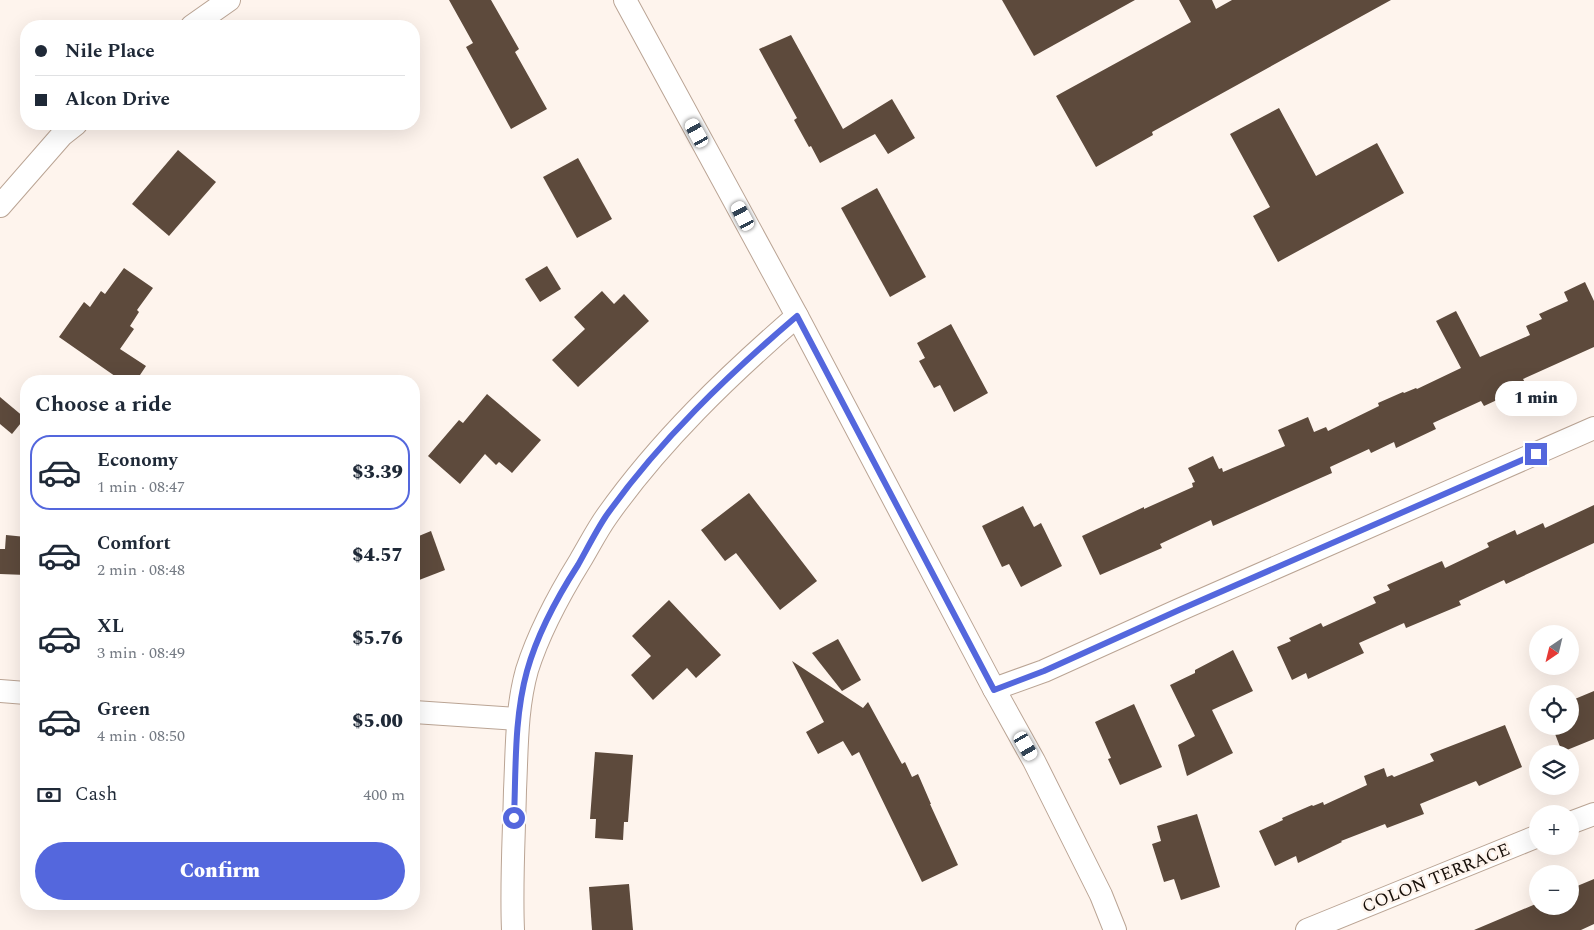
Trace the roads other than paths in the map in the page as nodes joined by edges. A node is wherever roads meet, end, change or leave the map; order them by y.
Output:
1 (229, 0) edge
2 (625, 0) edge
3 (201, 20) edge
4 (68, 130) edge
5 (0, 206) edge
6 (797, 316) junction
7 (1594, 428) edge
8 (994, 690) junction
9 (0, 691) edge
10 (20, 693) edge
11 (420, 712) edge
12 (518, 719) junction
13 (1594, 814) edge
14 (1579, 820) edge
15 (1529, 840) edge
16 (513, 930) edge
17 (1115, 930) edge
18 (1307, 930) edge

1 - 3 street
2 - 6 street
4 - 5 street
6 - 8 street
6 - 12 street
7 - 8 street
8 - 17 street
9 - 10 street
11 - 12 street
12 - 16 street
13 - 14 street
15 - 18 street, COLON TERRACE

